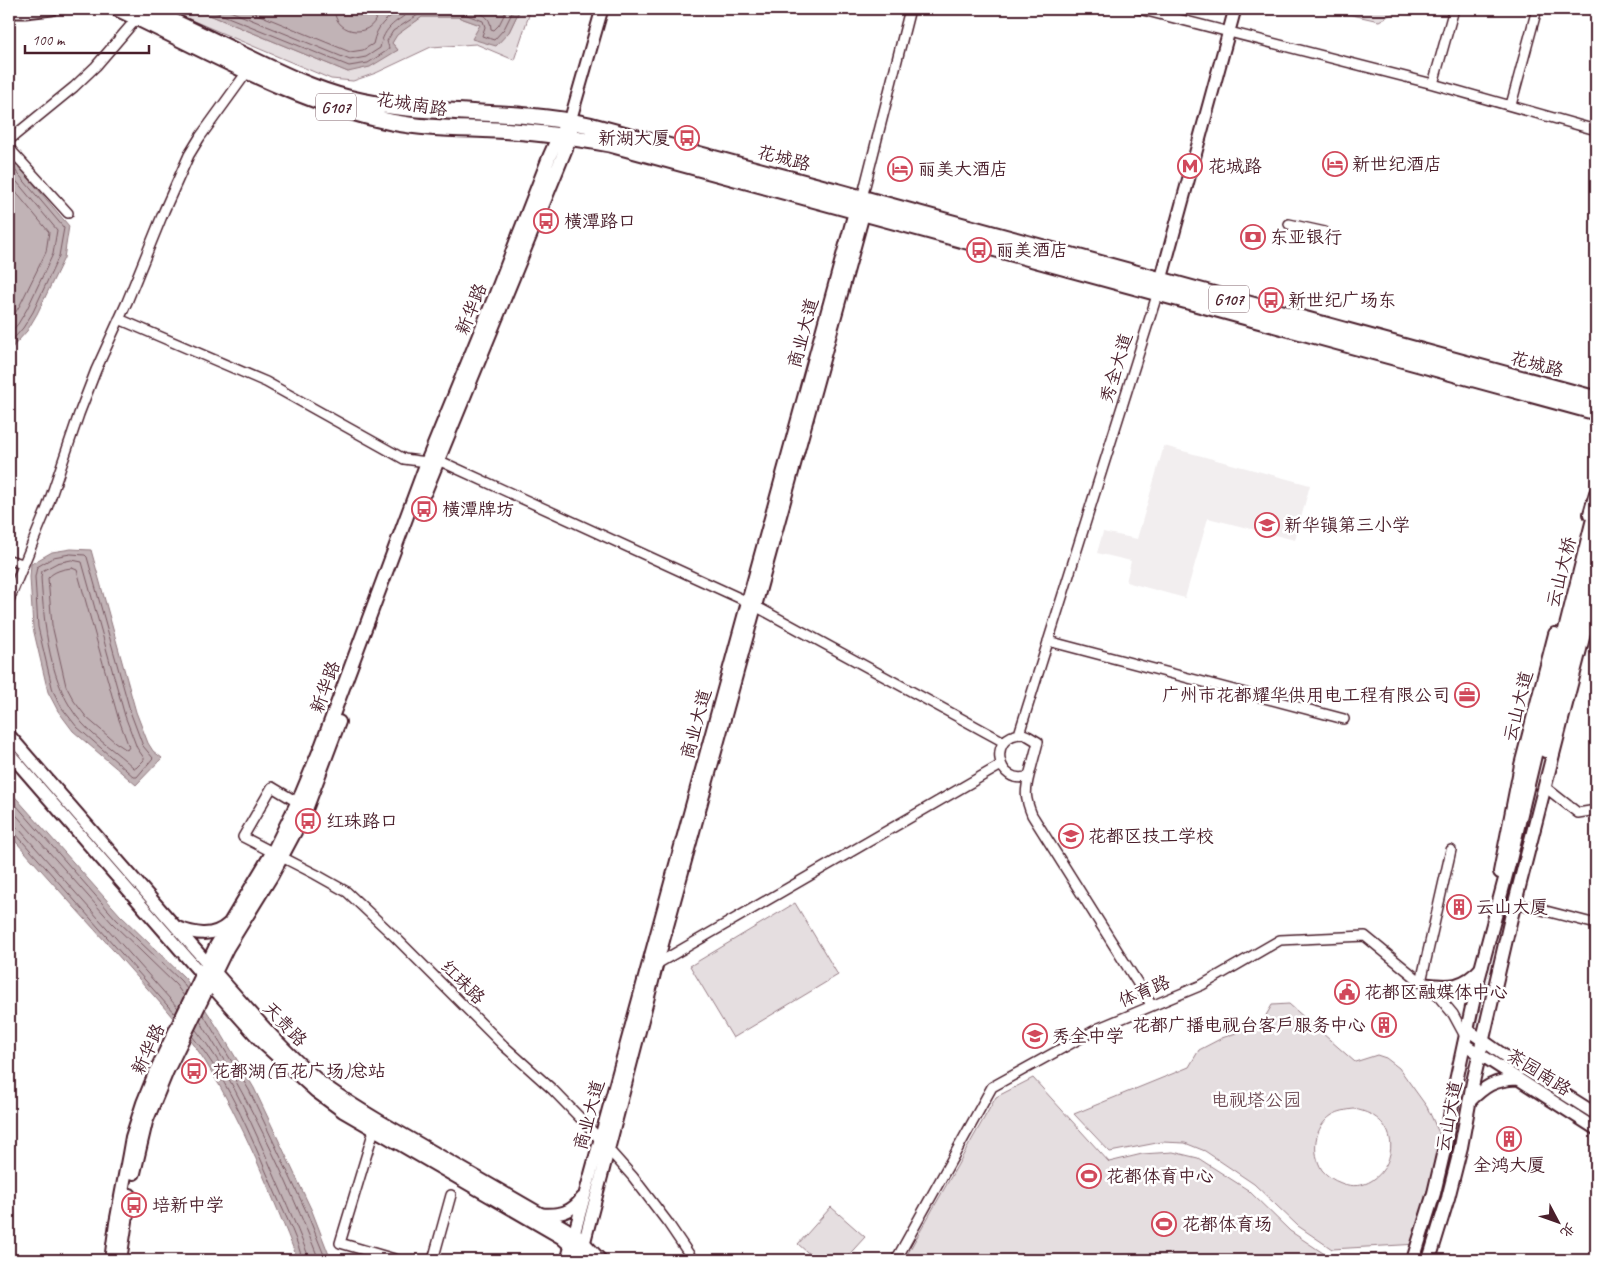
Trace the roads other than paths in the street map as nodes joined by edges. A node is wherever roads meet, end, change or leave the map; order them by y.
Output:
1 (52, 9) edge
2 (120, 9) edge
3 (602, 9) edge
4 (910, 9) edge
5 (1139, 9) edge
6 (1235, 9) edge
7 (1454, 9) edge
8 (1537, 9) edge
9 (9, 12) edge
10 (142, 13) edge
11 (158, 13) edge
12 (1229, 32) junction
13 (247, 72) junction
14 (1433, 84) junction
15 (1511, 105) junction
16 (570, 121) junction
17 (1596, 130) edge
18 (565, 136) junction
19 (9, 140) edge
20 (9, 148) edge
21 (860, 207) junction
22 (68, 213) dead end
23 (1289, 224) dead end
24 (1325, 232) dead end
25 (1160, 286) junction
26 (119, 319) junction
27 (1596, 399) edge
28 (1596, 412) edge
29 (432, 461) junction
30 (1596, 494) edge
31 (1596, 507) edge
32 (1596, 551) edge
33 (9, 560) edge
34 (23, 564) junction
35 (1596, 587) edge
36 (9, 600) edge
37 (752, 605) junction
38 (1048, 640) junction
39 (1565, 647) junction
40 (1344, 719) dead end
41 (1019, 734) junction
42 (9, 735) edge
43 (1004, 742) junction
44 (9, 752) edge
45 (1001, 765) junction
46 (1029, 776) junction
47 (1544, 787) junction
48 (302, 805) junction
49 (1596, 810) edge
50 (1451, 850) dead end
51 (278, 855) junction
52 (1515, 903) junction
53 (1511, 918) junction
54 (229, 923) junction
55 (1596, 924) edge
56 (175, 927) junction
57 (1490, 932) junction
58 (652, 967) junction
59 (1482, 967) junction
60 (209, 973) junction
61 (1422, 983) junction
62 (1152, 1006) junction
63 (1466, 1037) junction
64 (178, 1038) junction
65 (1483, 1041) junction
66 (1479, 1054) junction
67 (1517, 1078) junction
68 (1469, 1102) junction
69 (1596, 1114) edge
70 (376, 1126) junction
71 (1596, 1129) edge
72 (600, 1140) junction
73 (608, 1150) junction
74 (586, 1190) junction
75 (451, 1195) dead end
76 (542, 1214) junction
77 (579, 1249) edge
78 (111, 1260) edge
79 (120, 1260) edge
80 (398, 1260) edge
81 (433, 1260) edge
82 (567, 1260) edge
83 (600, 1260) edge
84 (693, 1260) edge
85 (896, 1260) edge
86 (1413, 1260) edge
87 (1429, 1260) edge

1 - 9 street
2 - 10 highway, 花城南路 / G107
3 - 16 street, 新华路
4 - 21 street, 商业大道
5 - 12 street
6 - 12 street, 秀全大道
7 - 14 street
8 - 15 street
10 - 11 highway, 花城南路 / G107
10 - 13 highway, 花城南路 / G107
10 - 19 street
11 - 16 highway, 花城南路 / G107
12 - 14 street
12 - 25 street, 秀全大道
13 - 18 highway, 花城南路 / G107
13 - 26 street
14 - 15 street
15 - 17 street
16 - 18 main road, 新华路
16 - 21 highway, 花城路 / G107
18 - 21 highway, 花城路 / G107
18 - 29 main road, 新华路
20 - 22 street
21 - 25 highway, 花城路 / G107
21 - 37 street, 商业大道
23 - 24 street
25 - 27 highway, 花城路 / G107
25 - 28 highway, 花城路 / G107
25 - 38 street, 秀全大道
26 - 29 street
26 - 34 street
29 - 37 street
29 - 48 main road, 新华路
30 - 57 main road, 云山大道
31 - 39 main road, 云山大桥
32 - 39 main road, 云山大桥
33 - 34 street
34 - 36 street
35 - 47 main road, 云山大道
37 - 43 street
37 - 58 street, 商业大道
38 - 40 street
38 - 41 street, 秀全大道
39 - 53 main road, 云山大道
39 - 57 main road, 云山大道
41 - 43 street
41 - 46 street
42 - 56 street, 天贵路
43 - 45 street
44 - 60 street, 天贵路
45 - 46 street
45 - 58 street
46 - 62 street
47 - 49 street
47 - 52 main road, 云山大道
48 - 51 main road, 新华路
48 - 51 street, 红珠路
50 - 61 street
51 - 54 main road, 新华路
51 - 60 main road, 新华路
51 - 72 street, 红珠路
52 - 53 main road, 云山大道
52 - 55 street
53 - 65 main road, 云山大道
54 - 56 street
54 - 60 main road, 新华路
56 - 60 street, 天贵路
57 - 59 main road, 云山大道
58 - 72 street, 商业大道
58 - 73 street, 商业大道
59 - 61 street
59 - 63 main road, 云山大道
60 - 64 main road, 新华路
60 - 70 main road, 天贵路
61 - 62 street, 体育路
61 - 63 street, 体育路
62 - 85 street, 体育路
63 - 65 street, 茶园南路
63 - 66 street, 茶园南路
63 - 86 main road, 云山大道
64 - 78 main road, 新华路
64 - 79 main road, 新华路
65 - 66 main road, 云山大道
65 - 69 street, 茶园南路
66 - 67 street, 茶园南路
66 - 68 main road, 云山大道
67 - 68 street
67 - 71 street, 茶园南路
68 - 87 main road, 云山大道
70 - 76 main road, 天贵路
70 - 77 main road, 天贵路
70 - 80 street
72 - 73 street, 红珠路
72 - 74 street, 商业大道
73 - 77 street, 商业大道
73 - 84 street, 红珠路
74 - 76 street
74 - 77 street, 商业大道
75 - 81 street
76 - 77 main road, 天贵路
77 - 82 street, 商业大道
77 - 83 main road, 天贵路

